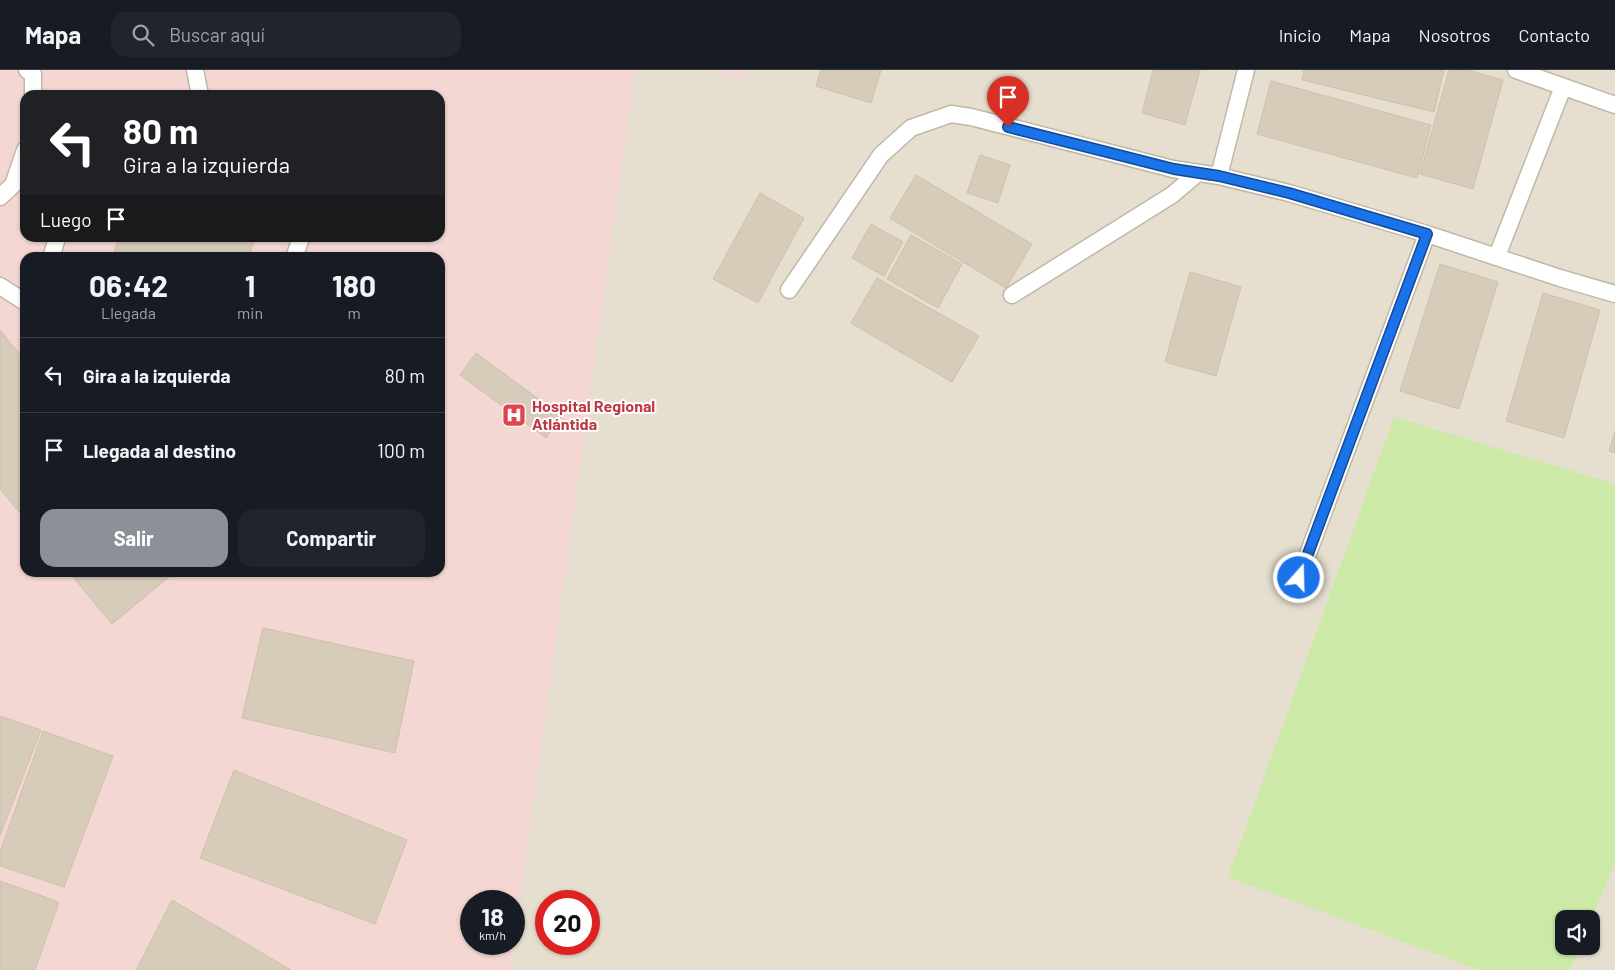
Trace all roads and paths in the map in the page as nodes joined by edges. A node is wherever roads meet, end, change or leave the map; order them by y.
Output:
1 (27, 70) edge
2 (195, 70) edge
3 (1246, 70) edge
4 (1516, 70) edge
5 (1563, 87) junction
6 (33, 90) edge
7 (199, 90) edge
8 (1615, 105) edge
9 (20, 165) edge
10 (1198, 173) junction
11 (1219, 176) junction
12 (0, 197) edge
13 (1427, 234) junction
14 (1497, 256) junction
15 (0, 286) edge
16 (789, 290) dead end
17 (1615, 294) edge
18 (1012, 295) dead end
19 (20, 299) edge
20 (1299, 578) dead end

1 - 6 lane
2 - 7 lane
3 - 11 lane
4 - 5 lane
5 - 8 lane
5 - 14 lane
9 - 12 lane
10 - 11 lane
10 - 16 lane
10 - 18 lane
11 - 13 lane
13 - 14 lane
13 - 20 lane
14 - 17 lane
15 - 19 lane

